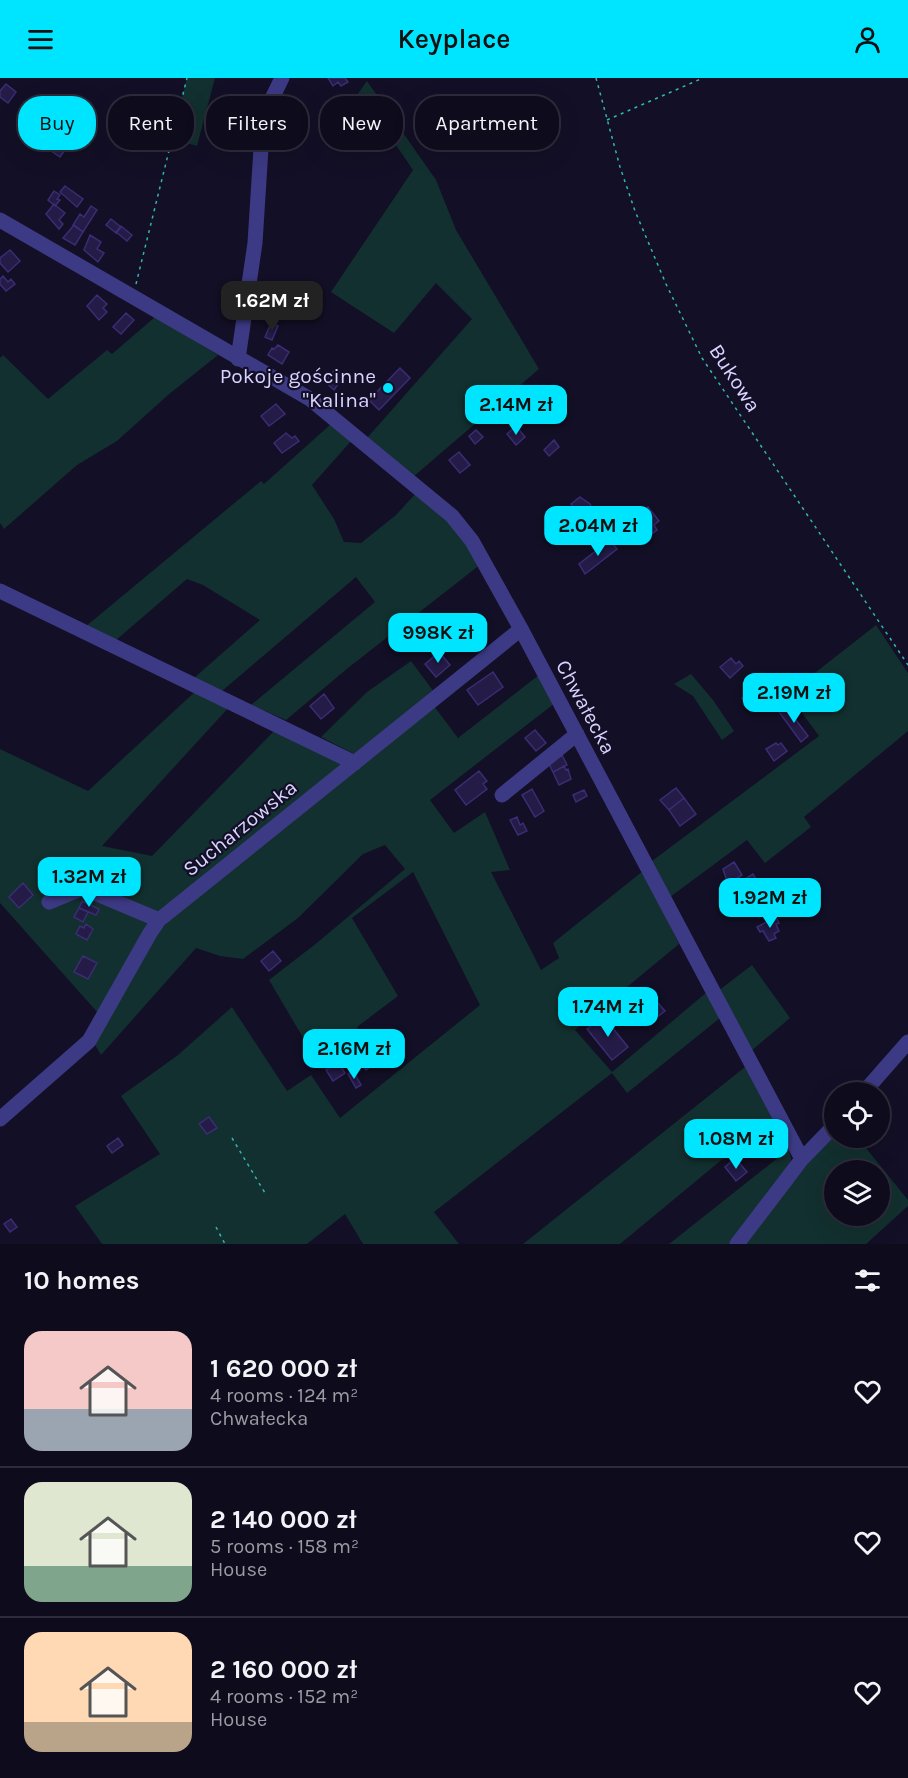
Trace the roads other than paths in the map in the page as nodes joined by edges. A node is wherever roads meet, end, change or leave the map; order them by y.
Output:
1 (282, 78) edge
2 (0, 220) edge
3 (238, 359) junction
4 (0, 591) edge
5 (521, 629) junction
6 (577, 734) junction
7 (356, 762) junction
8 (502, 795) dead end
9 (49, 902) dead end
10 (159, 920) junction
11 (908, 1042) edge
12 (873, 1082) edge
13 (0, 1119) edge
14 (824, 1136) edge
15 (802, 1158) junction
16 (737, 1244) edge

1 - 3 street
2 - 3 street, Chwałecka
3 - 5 street, Chwałecka
4 - 7 street
5 - 6 street, Chwałecka
5 - 7 street, Sucharzowska
6 - 8 street
6 - 15 street, Chwałecka
7 - 10 street, Sucharzowska
9 - 10 street
10 - 13 street, Sucharzowska
11 - 12 street
14 - 15 street
15 - 16 street

